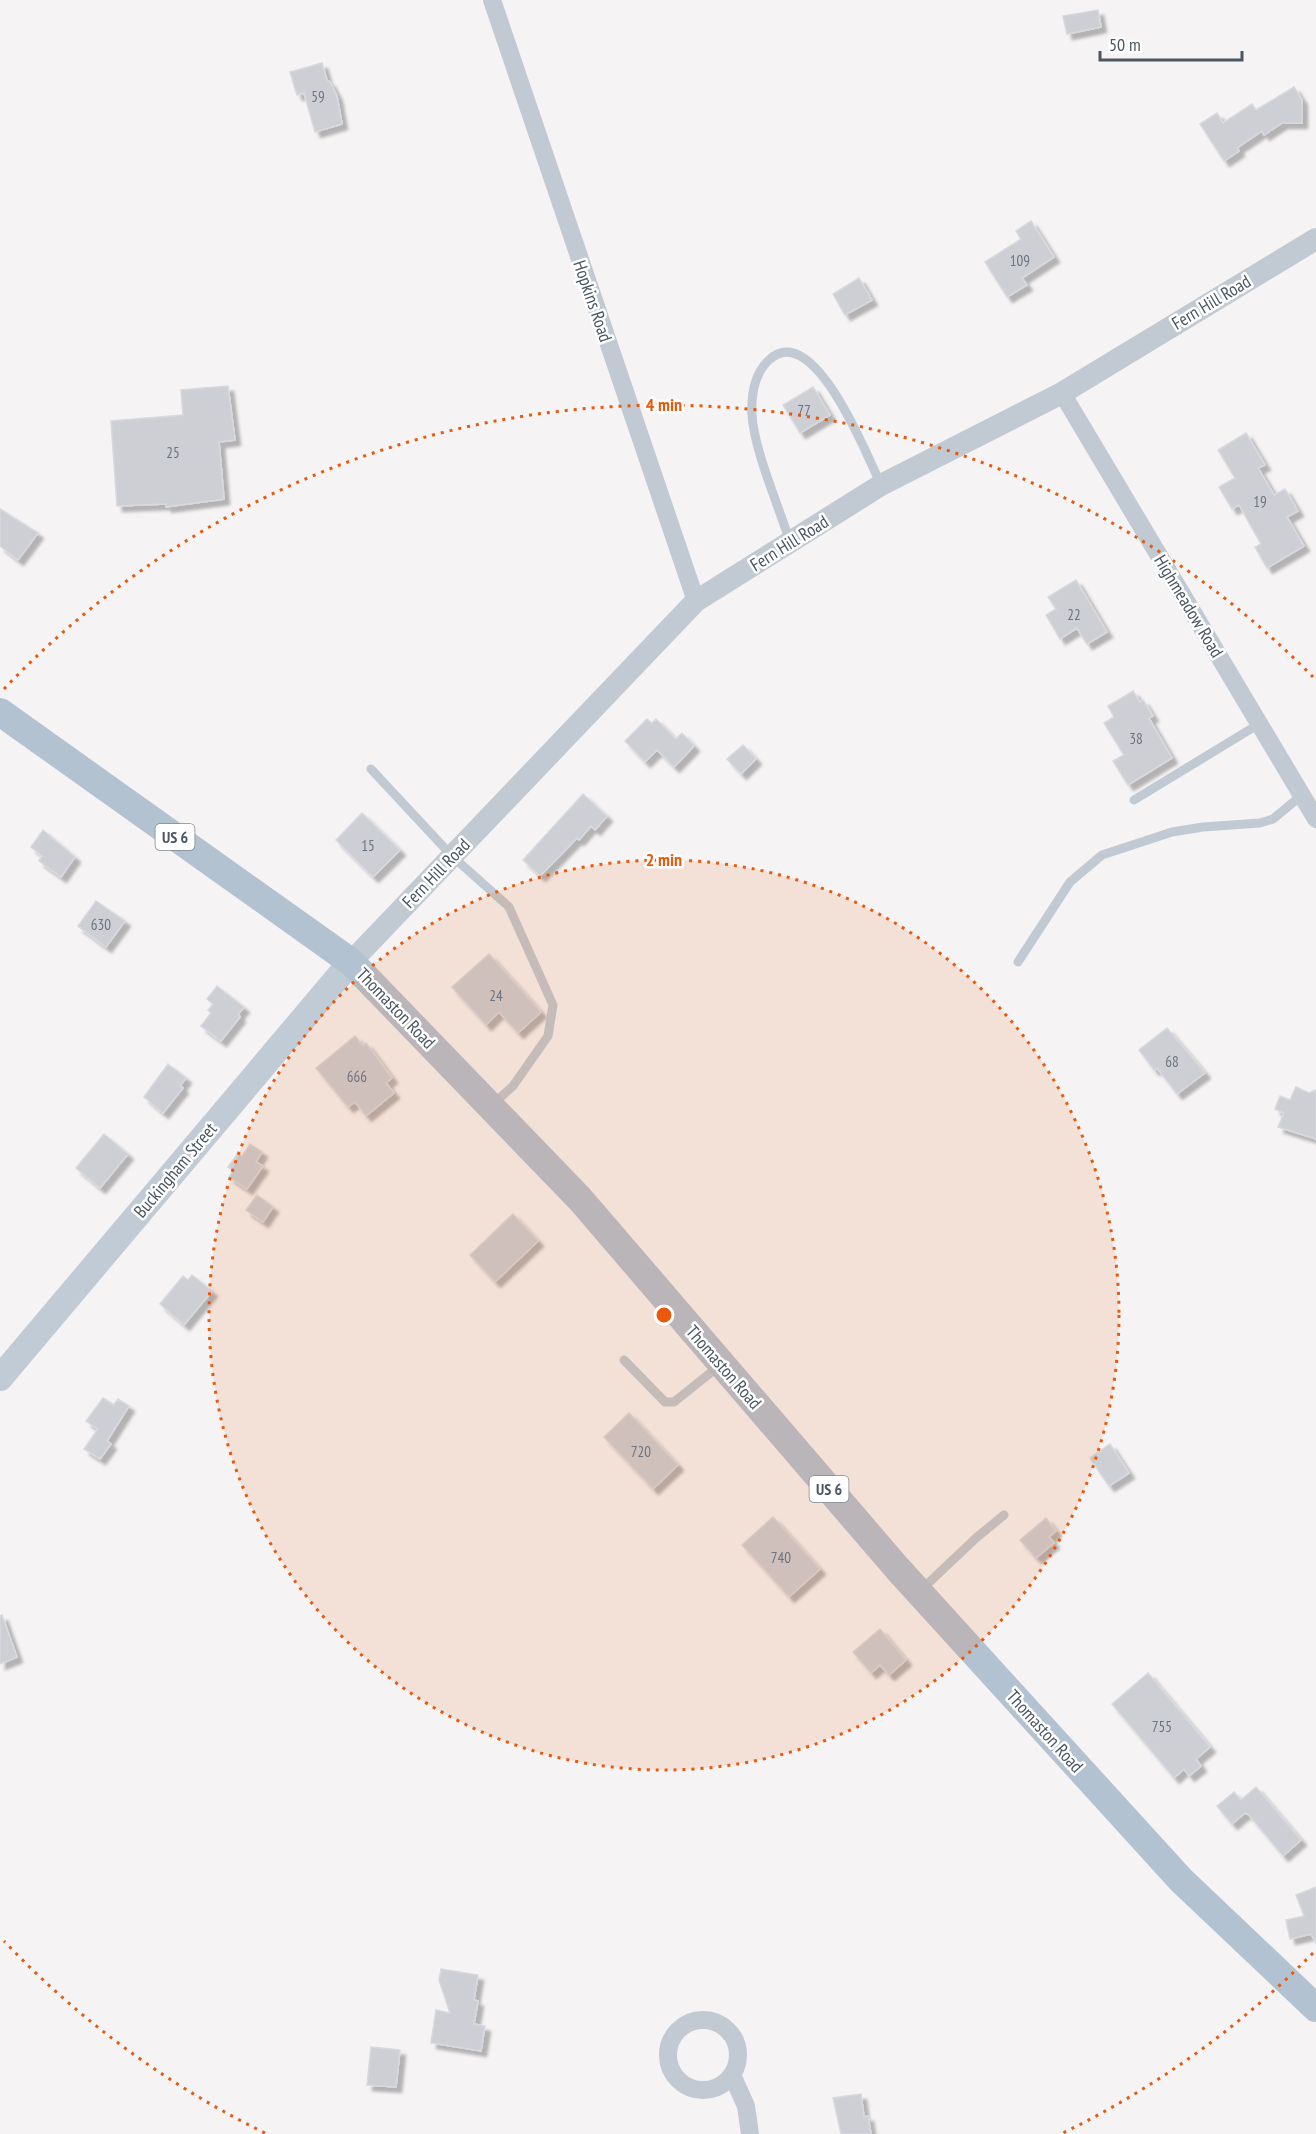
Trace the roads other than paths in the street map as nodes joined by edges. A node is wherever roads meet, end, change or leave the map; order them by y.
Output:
1 (492, 0) edge
2 (1316, 239) edge
3 (1062, 393) junction
4 (881, 485) junction
5 (790, 542) junction
6 (696, 602) junction
7 (0, 712) edge
8 (1259, 723) junction
9 (371, 769) dead end
10 (1302, 795) junction
11 (1134, 800) dead end
12 (1316, 819) edge
13 (453, 856) junction
14 (351, 962) junction
15 (1018, 962) dead end
16 (491, 1107) junction
17 (624, 1360) dead end
18 (721, 1364) junction
19 (0, 1378) edge
20 (1004, 1515) dead end
21 (919, 1592) junction
22 (1316, 2008) edge
23 (732, 2075) dead end
24 (750, 2134) edge

1 - 6 street, Hopkins Road
2 - 3 street, Fern Hill Road
3 - 4 street, Fern Hill Road
3 - 8 street, Highmeadow Road
4 - 5 street, Fern Hill Road
4 - 5 lane
5 - 6 street, Fern Hill Road
6 - 13 street, Fern Hill Road
7 - 14 main road, Thomaston Road / US 6
8 - 10 street, Highmeadow Road
8 - 11 lane
9 - 13 lane
10 - 12 street, Highmeadow Road
10 - 15 lane
13 - 14 street, Fern Hill Road
13 - 16 lane
14 - 16 main road, Thomaston Road / US 6
14 - 19 main road, Buckingham Street
16 - 18 main road, Thomaston Road / US 6
17 - 18 lane
18 - 21 main road, Thomaston Road / US 6
20 - 21 lane
21 - 22 main road, Thomaston Road / US 6
23 - 24 street

